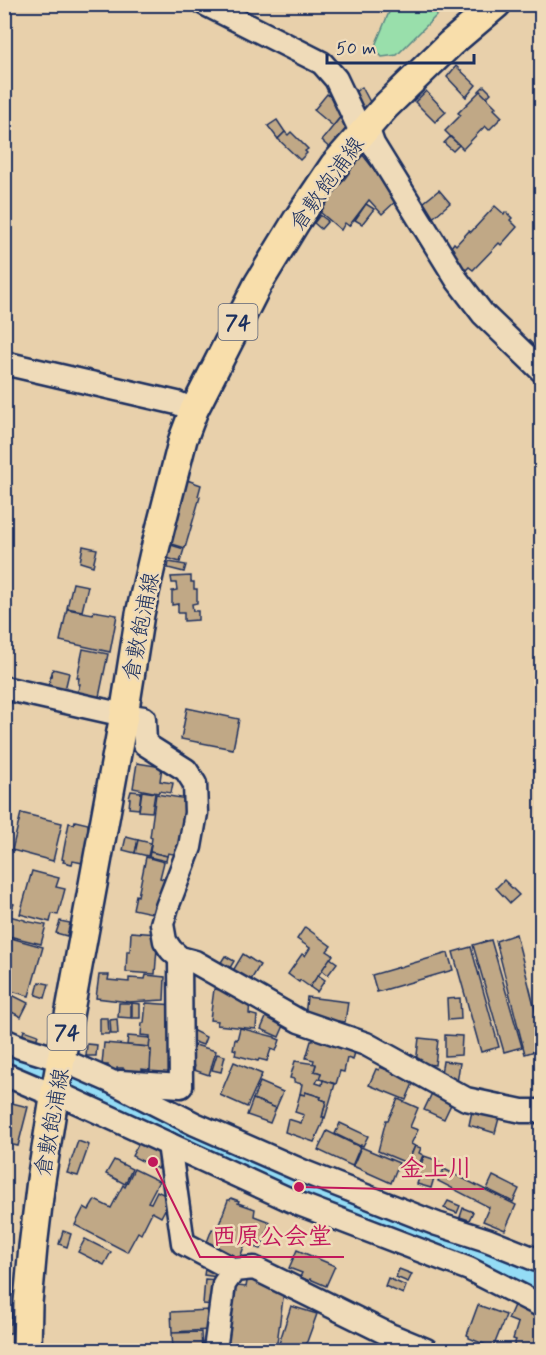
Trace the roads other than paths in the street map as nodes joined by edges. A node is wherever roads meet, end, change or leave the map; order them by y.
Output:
1 (205, 4) edge
2 (497, 4) edge
3 (365, 131) junction
4 (4, 363) edge
5 (542, 371) edge
6 (194, 410) junction
7 (4, 688) edge
8 (124, 715) junction
9 (180, 958) junction
10 (4, 1040) edge
11 (62, 1060) junction
12 (4, 1074) edge
13 (110, 1081) junction
14 (4, 1088) edge
15 (50, 1091) junction
16 (542, 1111) edge
17 (169, 1144) junction
18 (542, 1262) edge
19 (234, 1270) junction
20 (542, 1306) edge
21 (27, 1350) edge
22 (215, 1350) edge
23 (426, 1350) edge

1 - 3 street
2 - 3 main road, 倉敷飽浦線 / 74
3 - 5 street
3 - 6 main road, 倉敷飽浦線 / 74
4 - 6 street
6 - 8 main road, 倉敷飽浦線 / 74
7 - 8 street
8 - 9 street
8 - 11 main road, 倉敷飽浦線 / 74
9 - 13 street
9 - 16 street
10 - 11 street
11 - 13 street
11 - 15 main road, 倉敷飽浦線 / 74
12 - 15 street
13 - 18 street
14 - 15 street
15 - 17 street
15 - 21 main road, 倉敷飽浦線 / 74
17 - 19 street
17 - 20 street
19 - 22 street
19 - 23 street

